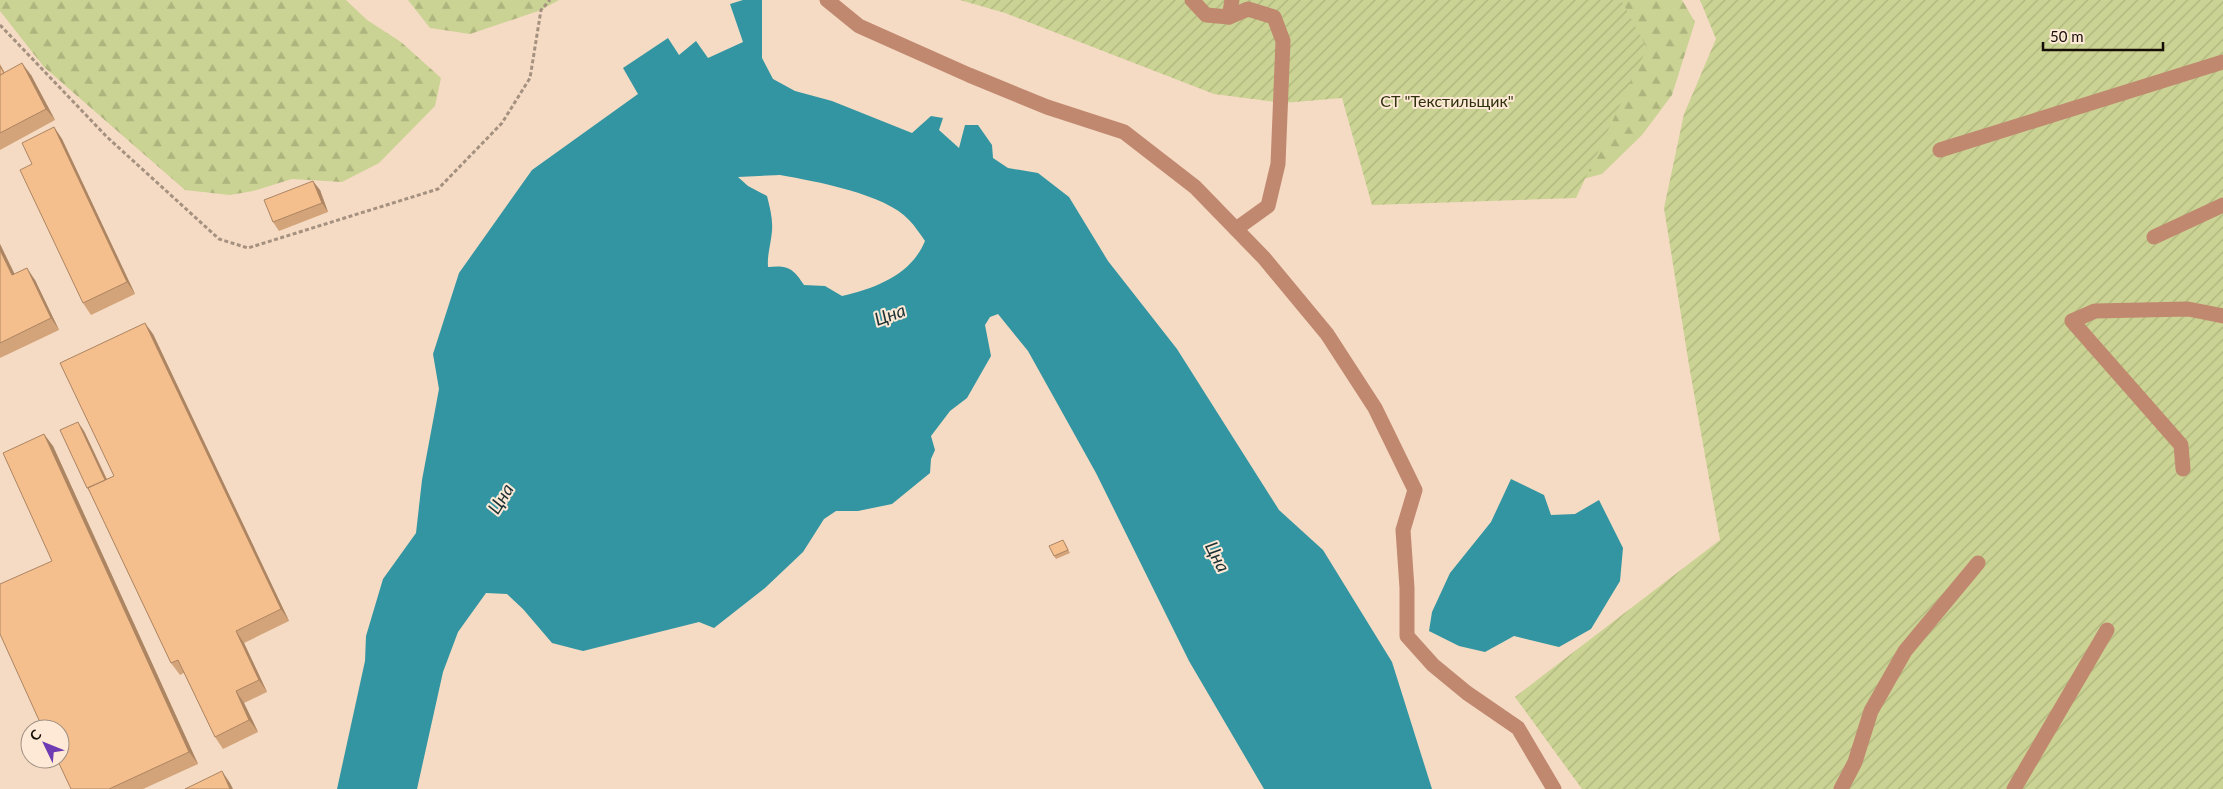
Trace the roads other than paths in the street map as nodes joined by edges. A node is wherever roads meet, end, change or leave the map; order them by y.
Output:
1 (827, 0) edge
2 (1192, 0) edge
3 (1232, 0) edge
4 (1229, 17) junction
5 (2223, 62) edge
6 (1940, 150) dead end
7 (2223, 205) edge
8 (1236, 229) junction
9 (2154, 237) dead end
10 (2223, 316) edge
11 (2183, 469) dead end
12 (1978, 563) dead end
13 (2107, 630) dead end
14 (1554, 789) edge
15 (1841, 789) edge
16 (2014, 789) edge

1 - 8 street
2 - 4 street
3 - 4 street
4 - 8 street
5 - 6 street
7 - 9 street
8 - 14 street
10 - 11 street
12 - 15 street
13 - 16 street

